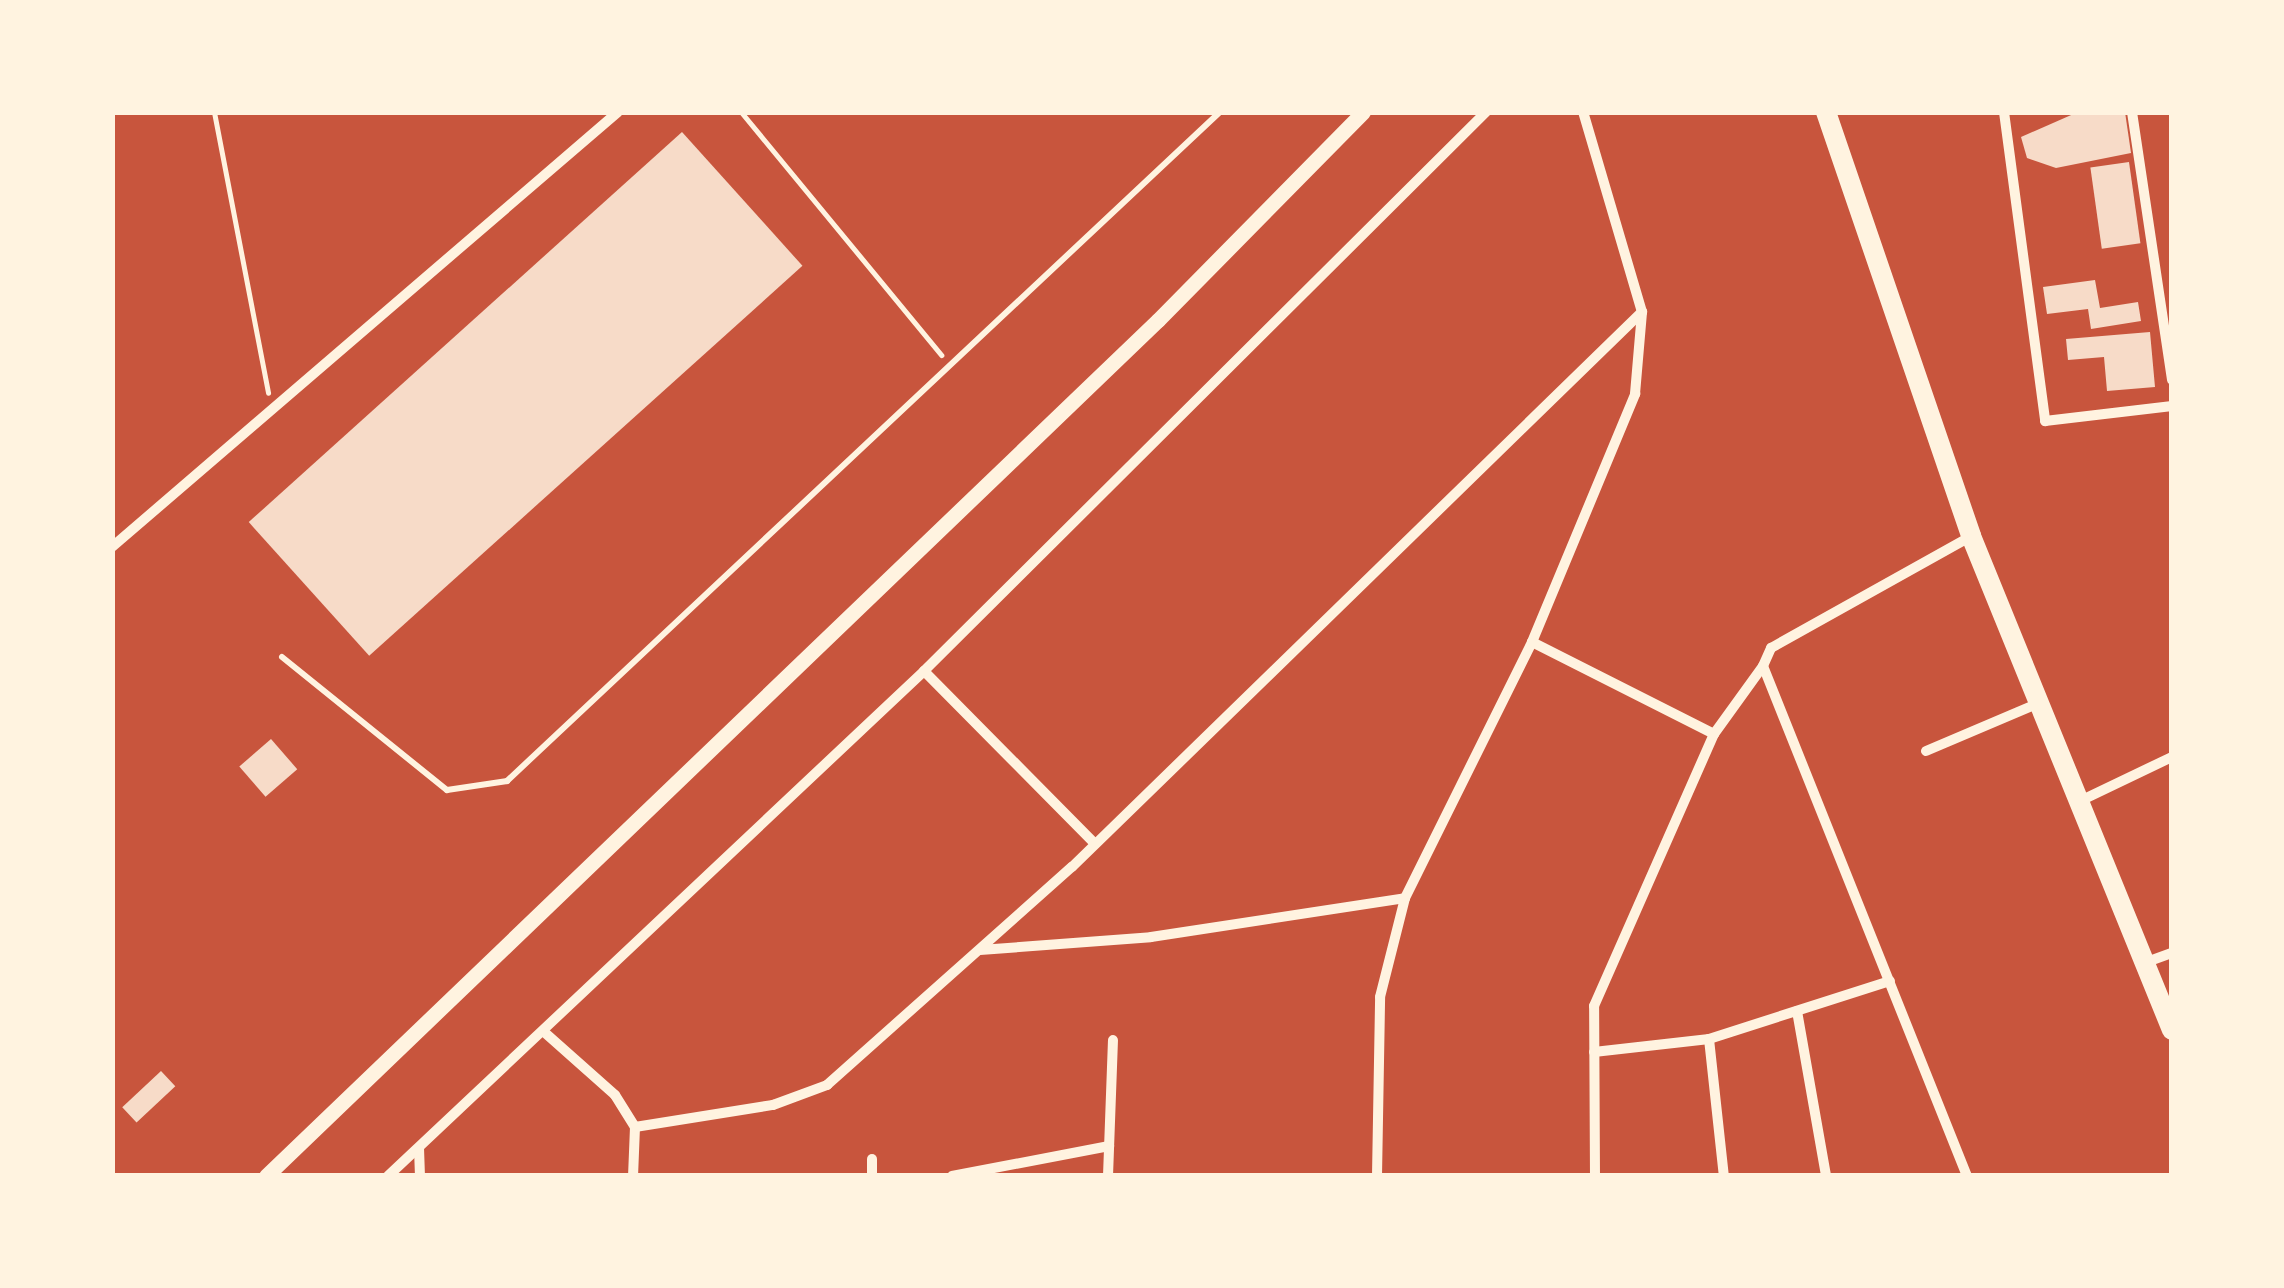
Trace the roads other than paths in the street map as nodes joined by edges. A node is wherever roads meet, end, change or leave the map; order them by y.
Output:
1 (618, 112) edge
2 (1220, 112) edge
3 (1363, 112) edge
4 (1486, 112) edge
5 (1582, 112) edge
6 (1826, 112) edge
7 (2004, 112) edge
8 (2132, 112) edge
9 (1642, 312) junction
10 (2172, 380) edge
11 (2172, 406) edge
12 (1971, 536) junction
13 (112, 548) edge
14 (1532, 642) junction
15 (282, 656) dead end
16 (1764, 666) junction
17 (924, 671) junction
18 (2039, 704) junction
19 (1714, 734) junction
20 (1926, 751) dead end
21 (2172, 757) edge
22 (2079, 802) junction
23 (1095, 844) junction
24 (1405, 898) junction
25 (979, 950) junction
26 (2172, 953) edge
27 (2144, 963) junction
28 (1890, 981) junction
29 (1796, 1012) junction
30 (2172, 1030) edge
31 (543, 1031) junction
32 (1709, 1039) junction
33 (1113, 1040) dead end
34 (1594, 1052) junction
35 (635, 1127) junction
36 (1110, 1146) junction
37 (419, 1148) junction
38 (872, 1159) dead end
39 (266, 1176) edge
40 (388, 1176) edge
41 (420, 1176) edge
42 (633, 1176) edge
43 (872, 1176) edge
44 (952, 1176) edge
45 (1108, 1176) edge
46 (1376, 1176) edge
47 (1595, 1176) edge
48 (1724, 1176) edge
49 (1826, 1176) edge
50 (1967, 1176) edge

1 - 13 street
2 - 15 lane
3 - 39 street
4 - 17 street
5 - 9 street
6 - 12 main road
7 - 11 street
8 - 10 street
9 - 14 street
9 - 23 street
12 - 16 street
12 - 18 main road
14 - 19 street
14 - 24 street
16 - 19 street
16 - 28 street
17 - 23 street
17 - 31 street
18 - 20 street
18 - 22 main road
19 - 34 street
21 - 22 street
22 - 27 main road
23 - 25 street
24 - 25 street
24 - 46 street
25 - 35 street
26 - 27 street
27 - 30 main road
28 - 29 street
28 - 50 street
29 - 32 street
29 - 49 street
31 - 35 street
31 - 37 street
32 - 34 street
32 - 48 street
33 - 36 street
34 - 47 street
35 - 42 street
36 - 44 street
36 - 45 street
37 - 40 street
37 - 41 street
38 - 43 street

